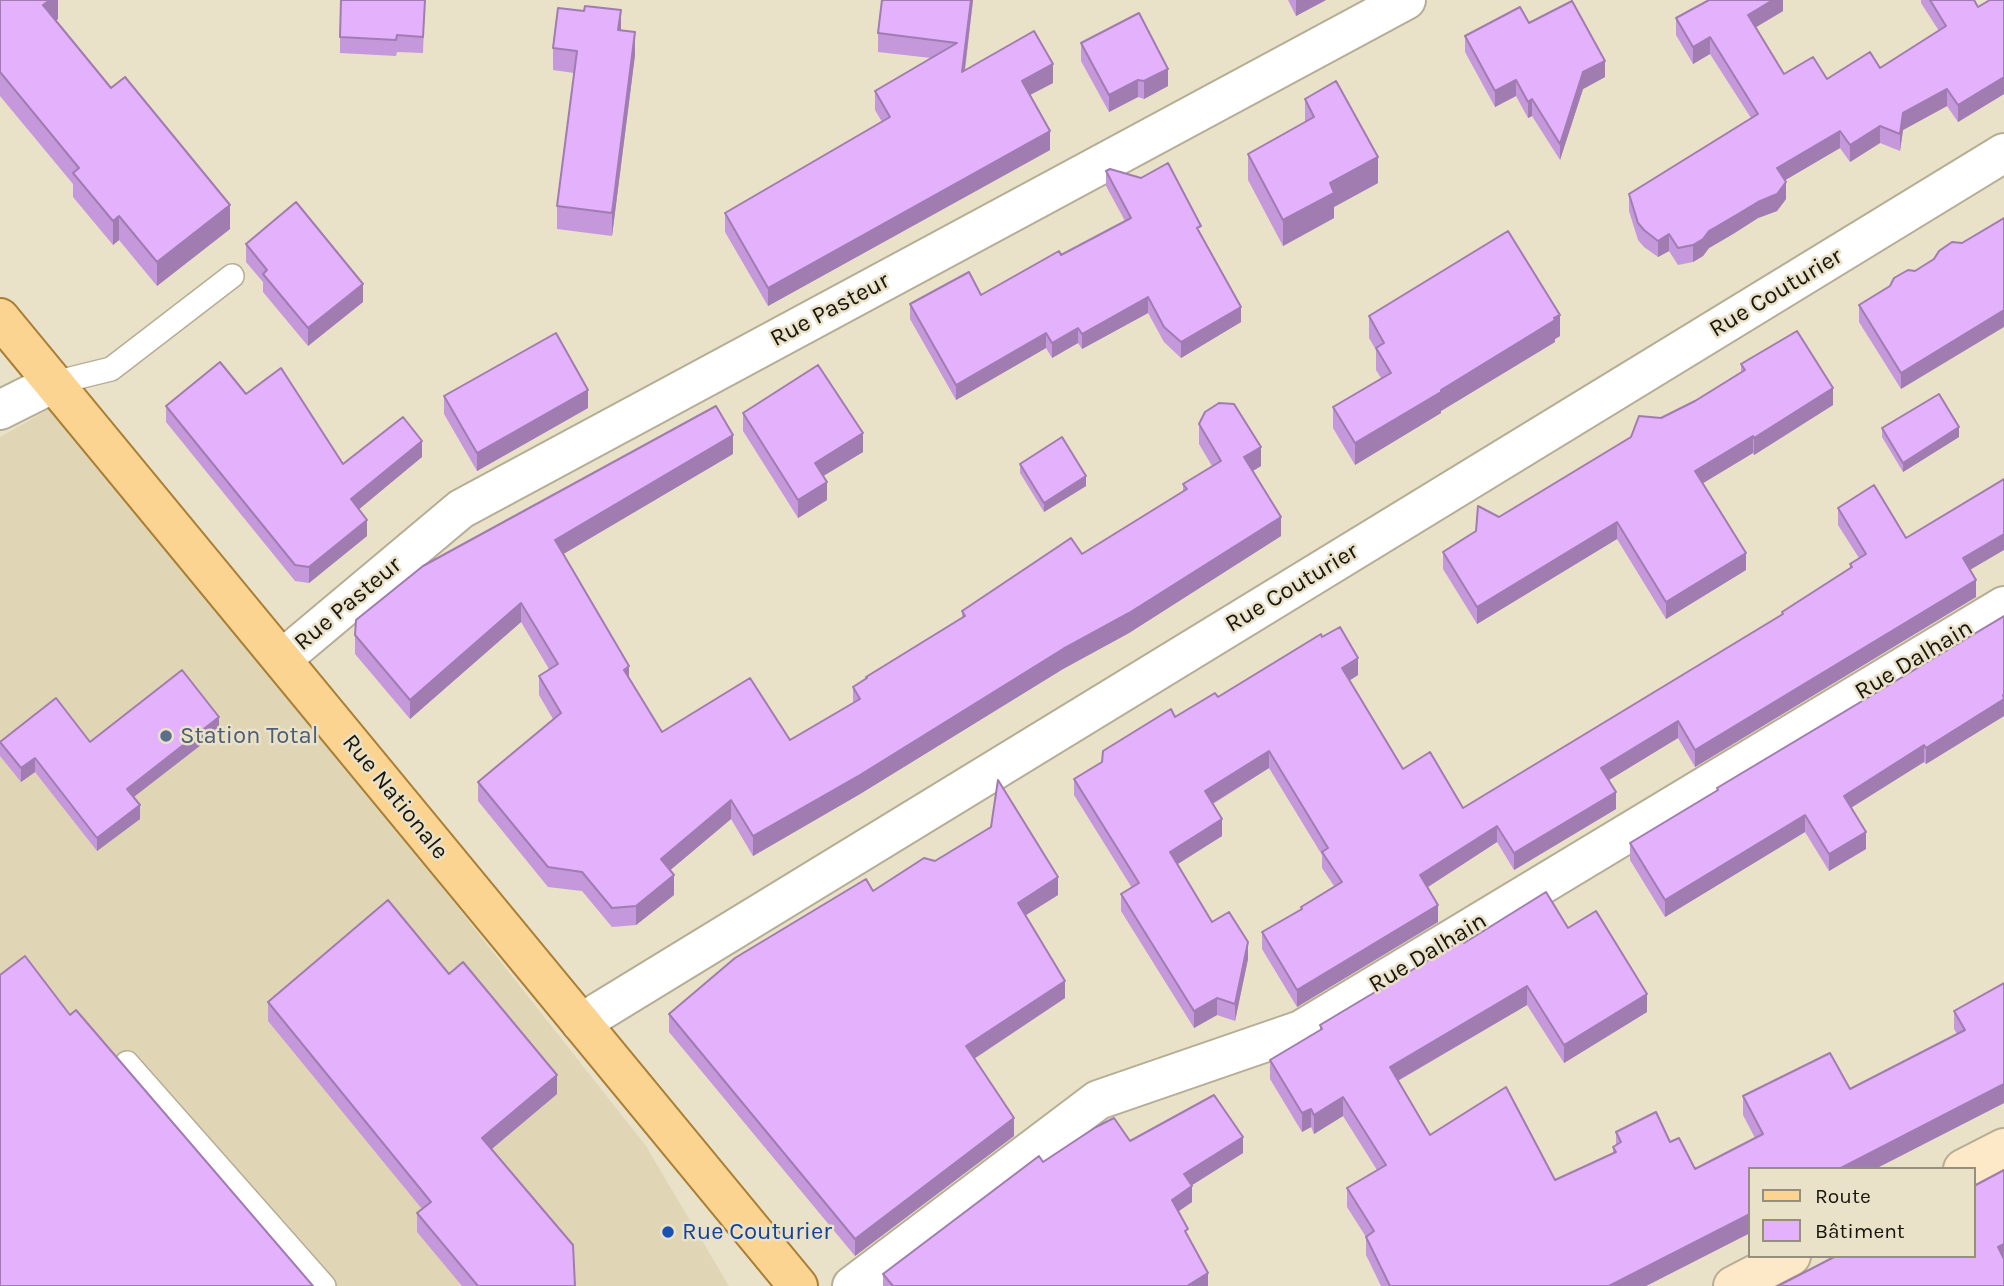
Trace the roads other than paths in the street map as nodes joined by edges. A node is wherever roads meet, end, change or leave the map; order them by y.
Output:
1 (1406, 0) edge
2 (2004, 153) edge
3 (232, 276) dead end
4 (0, 318) edge
5 (54, 383) junction
6 (0, 410) edge
7 (2004, 606) edge
8 (282, 659) junction
9 (581, 1023) junction
10 (127, 1063) dead end
11 (2004, 1148) edge
12 (1967, 1167) edge
13 (1787, 1258) edge
14 (793, 1283) edge
15 (324, 1286) edge
16 (852, 1286) edge
17 (1733, 1286) edge

1 - 8 street, Rue Pasteur
2 - 9 street, Rue Couturier
3 - 5 lane
4 - 5 main road, Rue Nationale
5 - 6 street
5 - 8 main road, Rue Nationale
7 - 16 street, Rue Dalhain
8 - 9 main road, Rue Nationale
9 - 14 main road, Rue Nationale
10 - 15 lane
11 - 12 main road
13 - 17 main road

